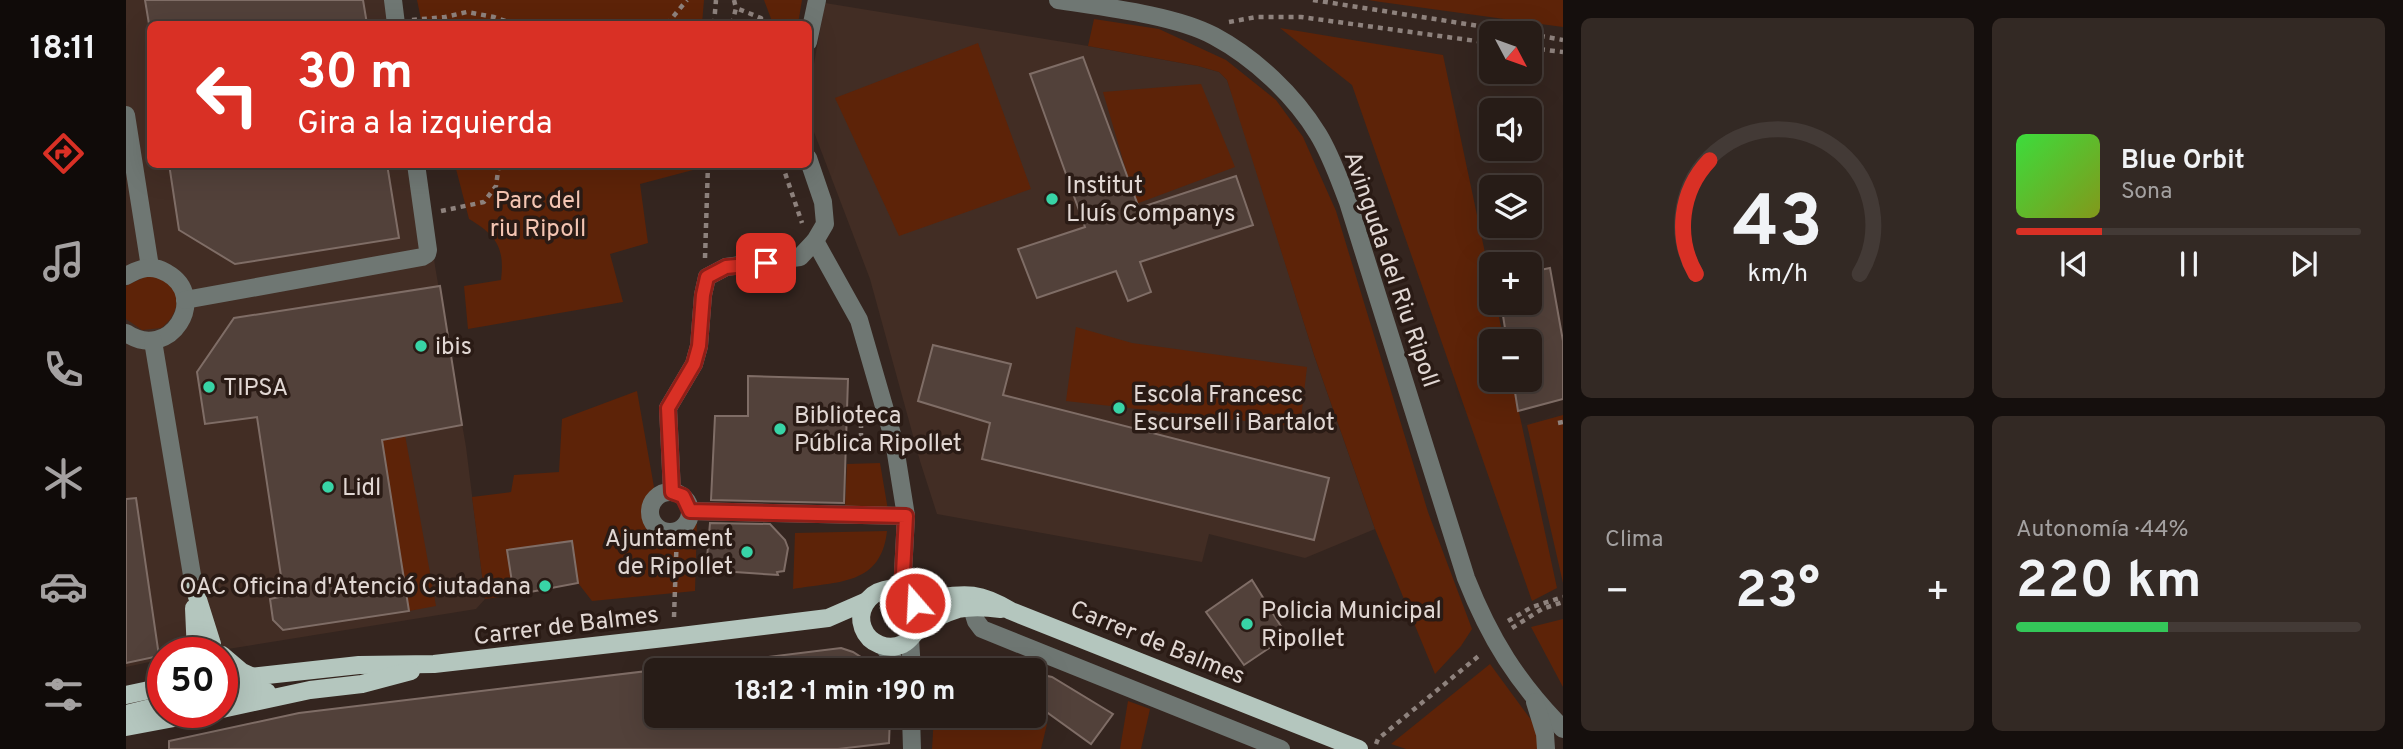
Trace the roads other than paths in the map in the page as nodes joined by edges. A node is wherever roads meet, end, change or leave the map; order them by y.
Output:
1 (393, 0) edge
2 (817, 0) edge
3 (1058, 0) edge
4 (396, 21) edge
5 (812, 23) edge
6 (126, 115) edge
7 (417, 168) edge
8 (811, 168) edge
9 (815, 241) junction
10 (150, 267) junction
11 (126, 276) edge
12 (185, 300) junction
13 (126, 333) edge
14 (153, 341) junction
15 (672, 492) junction
16 (690, 511) junction
17 (906, 516) junction
18 (194, 587) joint
19 (907, 596) junction
20 (867, 601) junction
21 (972, 608) junction
22 (1012, 611) junction
23 (828, 618) junction
24 (867, 635) junction
25 (913, 635) junction
26 (204, 637) edge
27 (884, 647) junction
28 (892, 658) edge
29 (912, 658) edge
30 (434, 664) junction
31 (238, 670) edge
32 (253, 677) junction
33 (238, 678) edge
34 (310, 690) junction
35 (238, 692) edge
36 (147, 693) edge
37 (126, 695) edge
38 (1534, 699) junction
39 (147, 701) edge
40 (238, 706) edge
41 (126, 714) edge
42 (147, 723) edge
43 (126, 727) edge
44 (911, 728) edge
45 (1563, 729) edge
46 (912, 749) edge
47 (1281, 749) edge
48 (1359, 749) edge
49 (1546, 749) edge

1 - 4 street
2 - 5 street
3 - 38 street, Avinguda del Riu Ripoll
6 - 10 street
7 - 12 street
8 - 9 street
9 - 15 street
9 - 17 street
10 - 11 street
10 - 12 street
12 - 14 street
13 - 14 street
14 - 18 street
15 - 16 street
15 - 16 street
16 - 17 street
17 - 19 street
18 - 26 main road
19 - 20 main road
19 - 22 main road, Carrer de Balmes
19 - 25 main road
20 - 23 main road, Carrer de Balmes
20 - 24 main road
21 - 22 main road
21 - 25 main road
21 - 47 street
22 - 48 main road, Carrer de Balmes
23 - 24 main road
23 - 30 main road, Carrer de Balmes
24 - 27 main road
25 - 27 main road
25 - 29 street
27 - 28 street
30 - 32 main road, Carrer de Balmes
30 - 34 main road, Carrer de Balmes
31 - 32 main road
32 - 33 main road, Carrer de Balmes
34 - 35 main road
34 - 40 main road, Carrer de Balmes
36 - 37 main road
38 - 45 street, Avinguda del Riu Ripoll
38 - 49 street, Avinguda del Riu Ripoll
39 - 41 main road
42 - 43 main road
44 - 46 street

